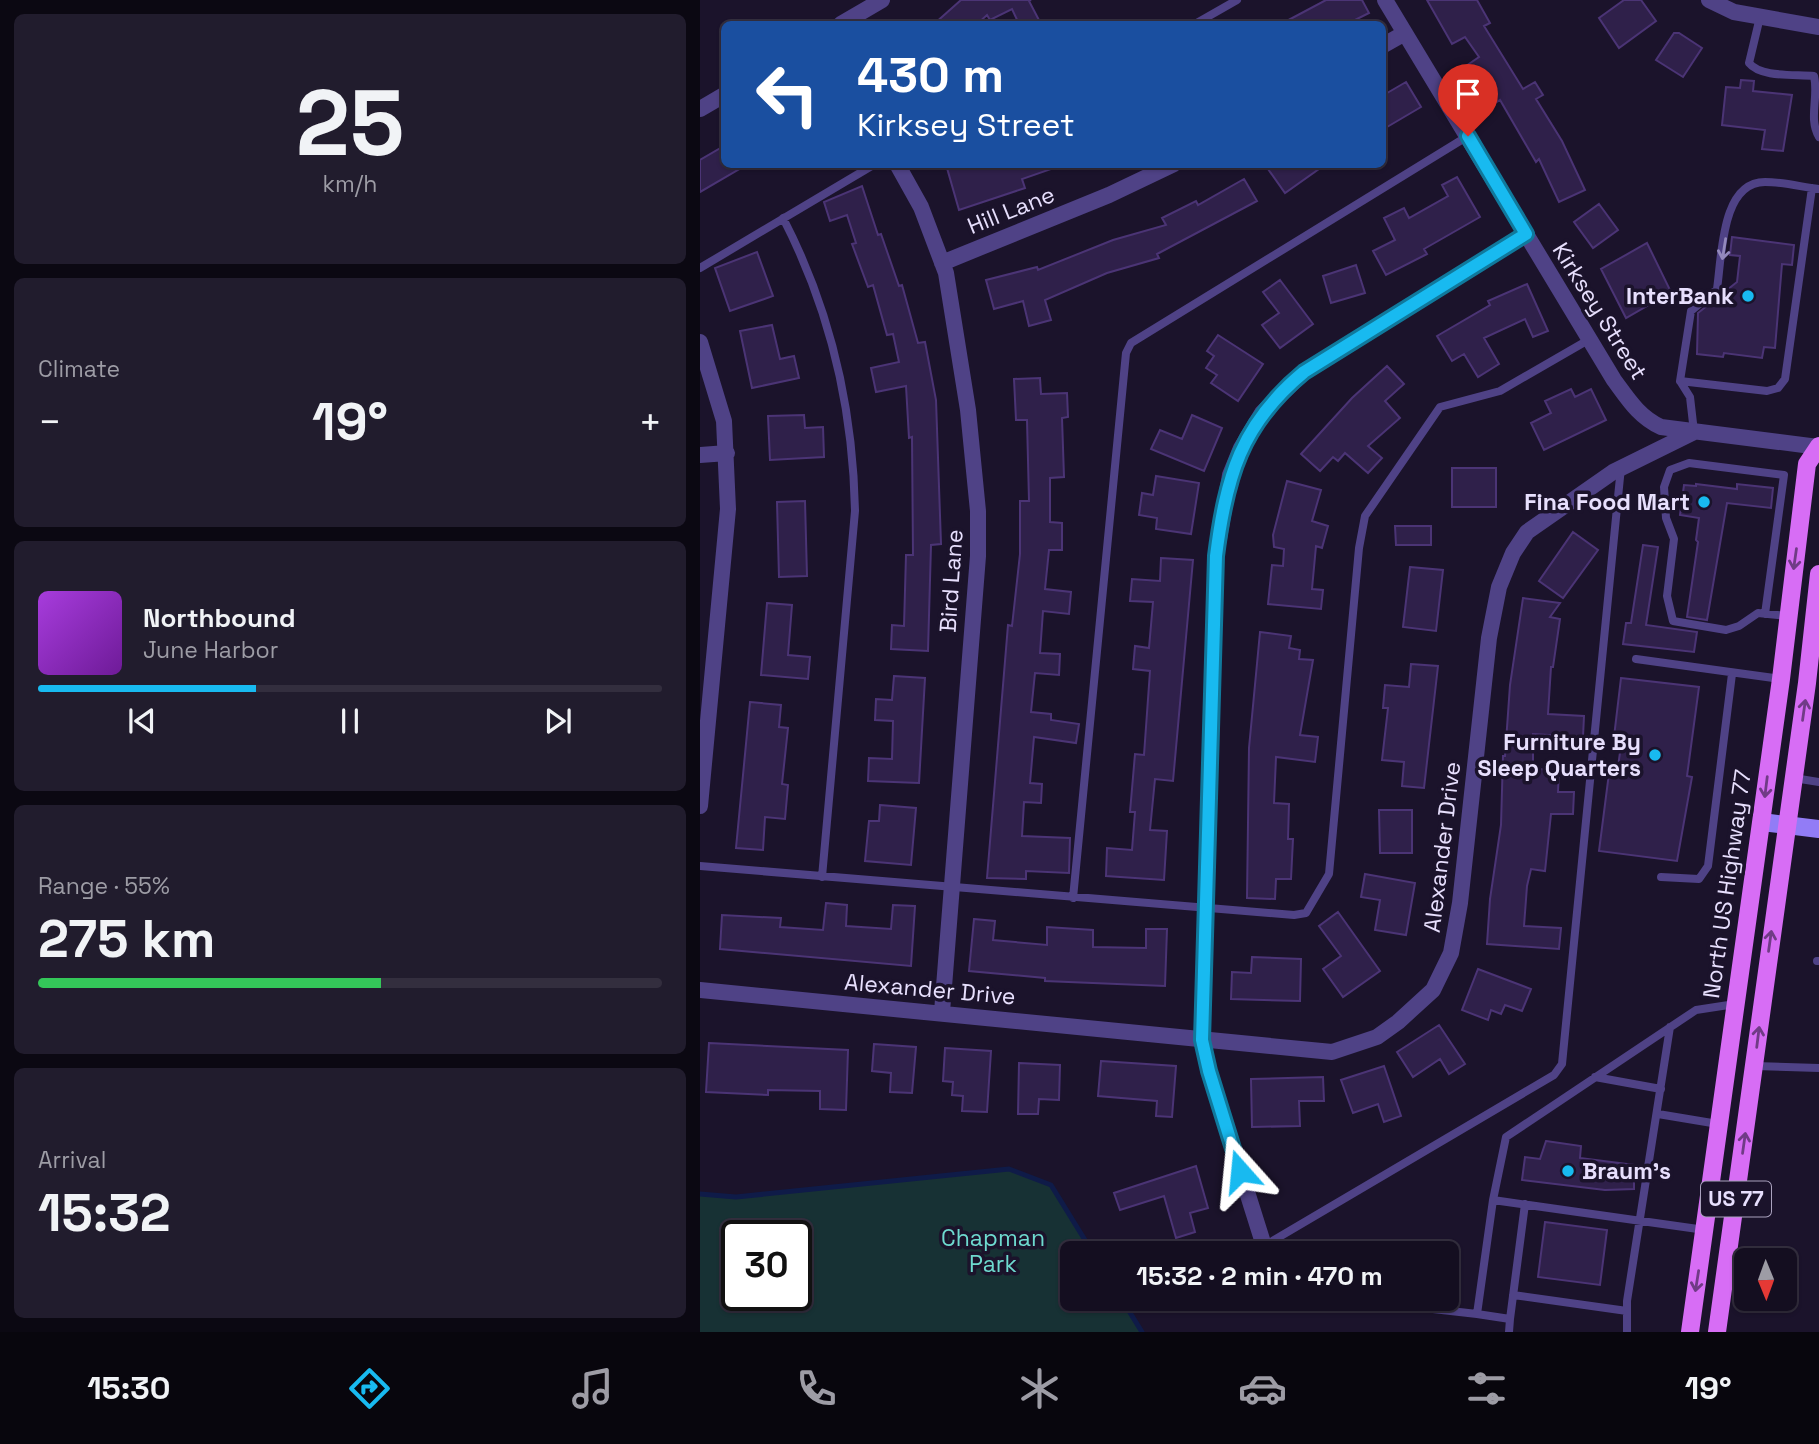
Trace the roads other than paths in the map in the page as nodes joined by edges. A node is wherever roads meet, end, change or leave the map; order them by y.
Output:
1 (881, 0) edge
2 (1237, 0) edge
3 (1385, 0) edge
4 (1709, 0) edge
5 (1750, 10) edge
6 (846, 21) edge
7 (1200, 21) edge
8 (1819, 27) edge
9 (1405, 33) junction
10 (1386, 44) edge
11 (721, 97) edge
12 (700, 109) edge
13 (1468, 136) junction
14 (1819, 137) edge
15 (868, 168) edge
16 (899, 168) edge
17 (1166, 168) edge
18 (1815, 189) edge
19 (783, 218) junction
20 (1526, 234) junction
21 (943, 263) junction
22 (700, 268) edge
23 (1590, 339) junction
24 (700, 342) edge
25 (1680, 380) junction
26 (1694, 432) junction
27 (1819, 446) edge
28 (727, 453) junction
29 (700, 455) edge
30 (1621, 467) junction
31 (1778, 522) junction
32 (1801, 524) junction
33 (1819, 573) edge
34 (1765, 614) junction
35 (1787, 615) junction
36 (1636, 659) dead end
37 (1732, 674) junction
38 (1781, 679) junction
39 (704, 736) edge
40 (1794, 778) junction
41 (1819, 782) edge
42 (700, 806) edge
43 (1762, 822) junction
44 (1786, 825) junction
45 (1819, 829) edge
46 (700, 866) edge
47 (822, 877) junction
48 (1661, 877) dead end
49 (951, 889) junction
50 (1073, 898) junction
51 (1206, 909) junction
52 (700, 990) edge
53 (1735, 1004) junction
54 (942, 1012) junction
55 (1670, 1027) junction
56 (1202, 1040) junction
57 (1755, 1066) junction
58 (1819, 1068) edge
59 (1595, 1077) junction
60 (1661, 1089) junction
61 (1658, 1114) junction
62 (1718, 1124) junction
63 (1493, 1200) junction
64 (1525, 1204) junction
65 (1641, 1222) junction
66 (1705, 1230) junction
67 (1262, 1241) edge
68 (1272, 1241) edge
69 (1513, 1295) junction
70 (1451, 1311) edge
71 (1627, 1311) junction
72 (1477, 1314) junction
73 (1510, 1319) junction
74 (1508, 1332) edge
75 (1627, 1332) edge
76 (1689, 1332) edge
77 (1717, 1332) edge

1 - 6 street
2 - 7 lane
3 - 9 street, Kirksey Street
4 - 5 street
5 - 8 street
5 - 14 lane
9 - 10 street
9 - 13 street, Kirksey Street
11 - 12 street
13 - 20 street, Kirksey Street
13 - 50 lane
15 - 19 lane
16 - 21 street, Bird Lane
17 - 21 street, Hill Lane
18 -> 25 lane
18 - 25 lane
19 - 22 lane
19 - 47 lane
20 - 23 street, Kirksey Street
20 - 51 street
21 - 49 street, Bird Lane
23 - 26 street, Kirksey Street
23 - 51 lane
24 - 28 street
25 - 26 lane
26 - 27 street, Kirksey Street
26 - 30 street, Alexander Drive
27 - 32 main road, North US Highway 77 / US 77
28 - 29 street
28 - 39 street
30 - 56 street, Alexander Drive
30 - 68 lane
31 - 32 lane
31 - 34 lane
31 - 34 lane
32 -> 35 main road, North US Highway 77 / US 77
40 -> 33 main road, US 77
34 - 35 lane
35 - 38 main road, North US Highway 77 / US 77
36 - 37 lane
37 - 38 lane
37 - 48 lane
38 -> 43 main road, North US Highway 77 / US 77
39 - 42 street
40 - 41 lane
40 - 44 main road, US 77
43 - 44 street
43 - 53 main road, North US Highway 77 / US 77
44 - 45 street
57 -> 44 main road, US 77
46 - 47 lane
47 - 49 lane
49 - 50 lane
49 - 54 street, Bird Lane
50 - 51 lane
51 - 56 street
52 - 54 street, Alexander Drive
53 - 55 lane
53 - 62 main road, North US Highway 77 / US 77
54 - 56 street, Alexander Drive
55 - 59 lane
55 - 60 lane
56 - 67 street
57 - 58 lane
77 -> 57 main road, US 77
59 - 60 lane
59 - 63 lane
60 - 61 lane
61 - 62 lane
61 - 65 lane
62 - 66 main road, North US Highway 77 / US 77
63 - 64 lane
63 - 72 lane
64 - 65 lane
64 - 69 lane
65 - 66 lane
65 - 71 lane
66 -> 76 main road, North US Highway 77 / US 77
69 - 71 lane
69 - 73 lane
70 - 72 lane
71 - 75 lane
72 - 73 lane
73 - 74 lane

